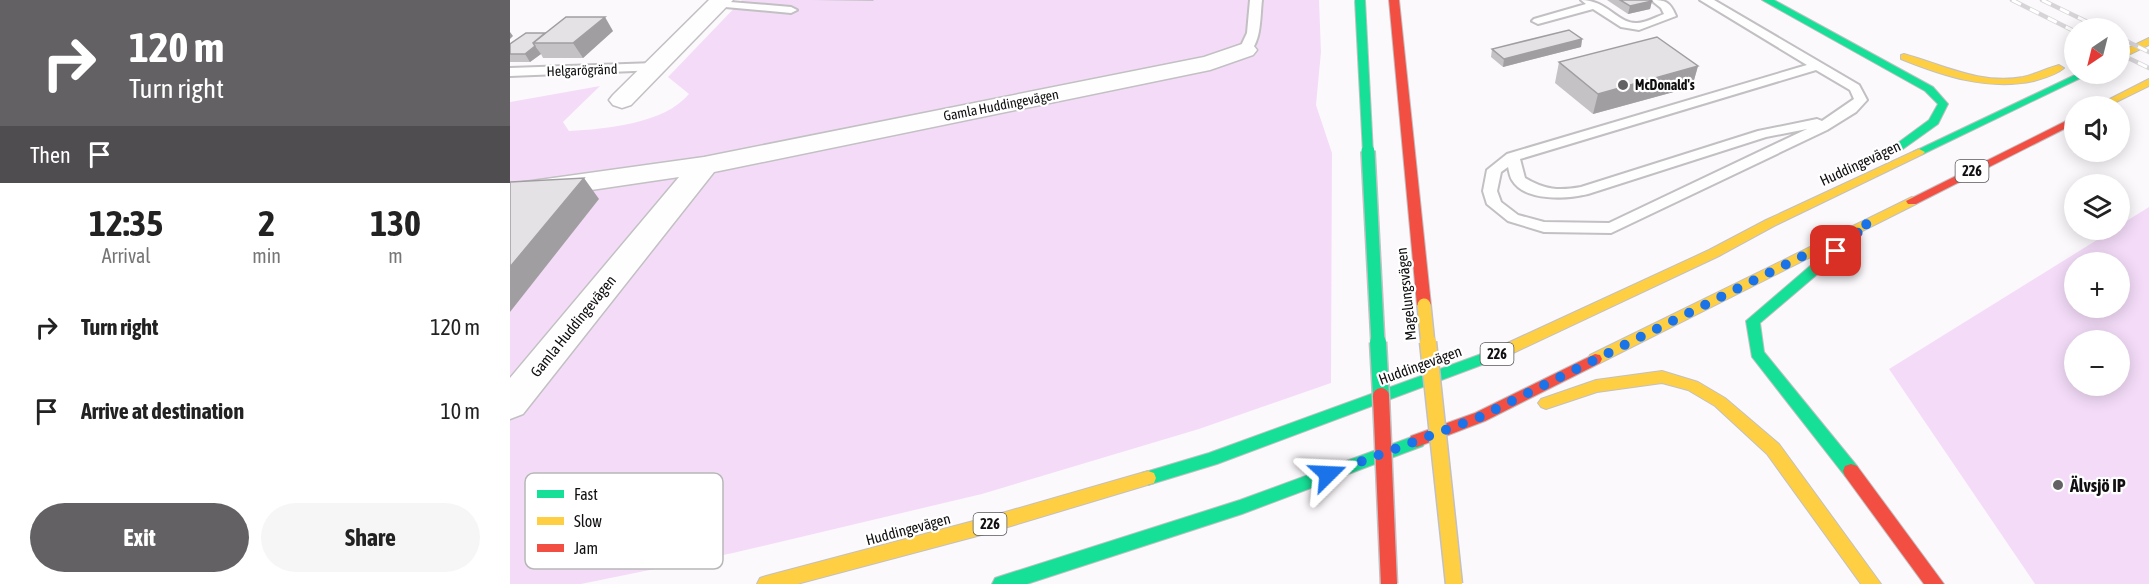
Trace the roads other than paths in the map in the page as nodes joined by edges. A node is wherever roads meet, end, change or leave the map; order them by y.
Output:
1 (1257, 0) edge
2 (1360, 0) edge
3 (1394, 0) edge
4 (1657, 0) edge
5 (1706, 0) edge
6 (1767, 0) edge
7 (1793, 0) edge
8 (720, 2) edge
9 (1591, 3) edge
10 (791, 10) dead end
11 (1538, 21) dead end
12 (2149, 41) edge
13 (1245, 50) joint
14 (2130, 51) edge
15 (2064, 65) edge
16 (1817, 66) junction
17 (655, 67) junction
18 (510, 72) edge
19 (2149, 82) edge
20 (2064, 83) edge
21 (2121, 96) edge
22 (621, 100) dead end
23 (1836, 119) junction
24 (2064, 125) edge
25 (1512, 157) junction
26 (704, 165) junction
27 (510, 193) edge
28 (1770, 223) junction
29 (1869, 223) junction
30 (510, 405) edge
31 (1480, 417) junction
32 (766, 584) edge
33 (1001, 584) edge
34 (1389, 584) edge
35 (1454, 584) edge
36 (1872, 584) edge
37 (1935, 584) edge

1 - 13 lane, Gamla Huddingevägen
2 - 34 main road, Magelungsvägen, bridge
3 - 35 main road, Magelungsvägen, bridge
4 - 9 lane
5 - 16 lane
6 - 28 main road
7 - 15 main road
8 - 10 lane
8 - 17 street, Helgarögränd
9 - 11 lane
12 - 14 main road
13 - 26 street, Gamla Huddingevägen
16 - 23 lane
16 - 25 lane
17 - 18 lane, Helgarögränd
17 - 22 street, Helgarögränd
19 - 21 main road
20 - 28 main road, Huddingevägen / 226
23 - 25 lane
23 - 25 lane
24 - 29 main road, 226
26 - 27 street, Gamla Huddingevägen
26 - 30 street, Gamla Huddingevägen
28 - 32 main road, Huddingevägen / 226
29 - 31 main road, 226
29 - 37 main road
31 - 33 main road, 226
31 - 36 main road

